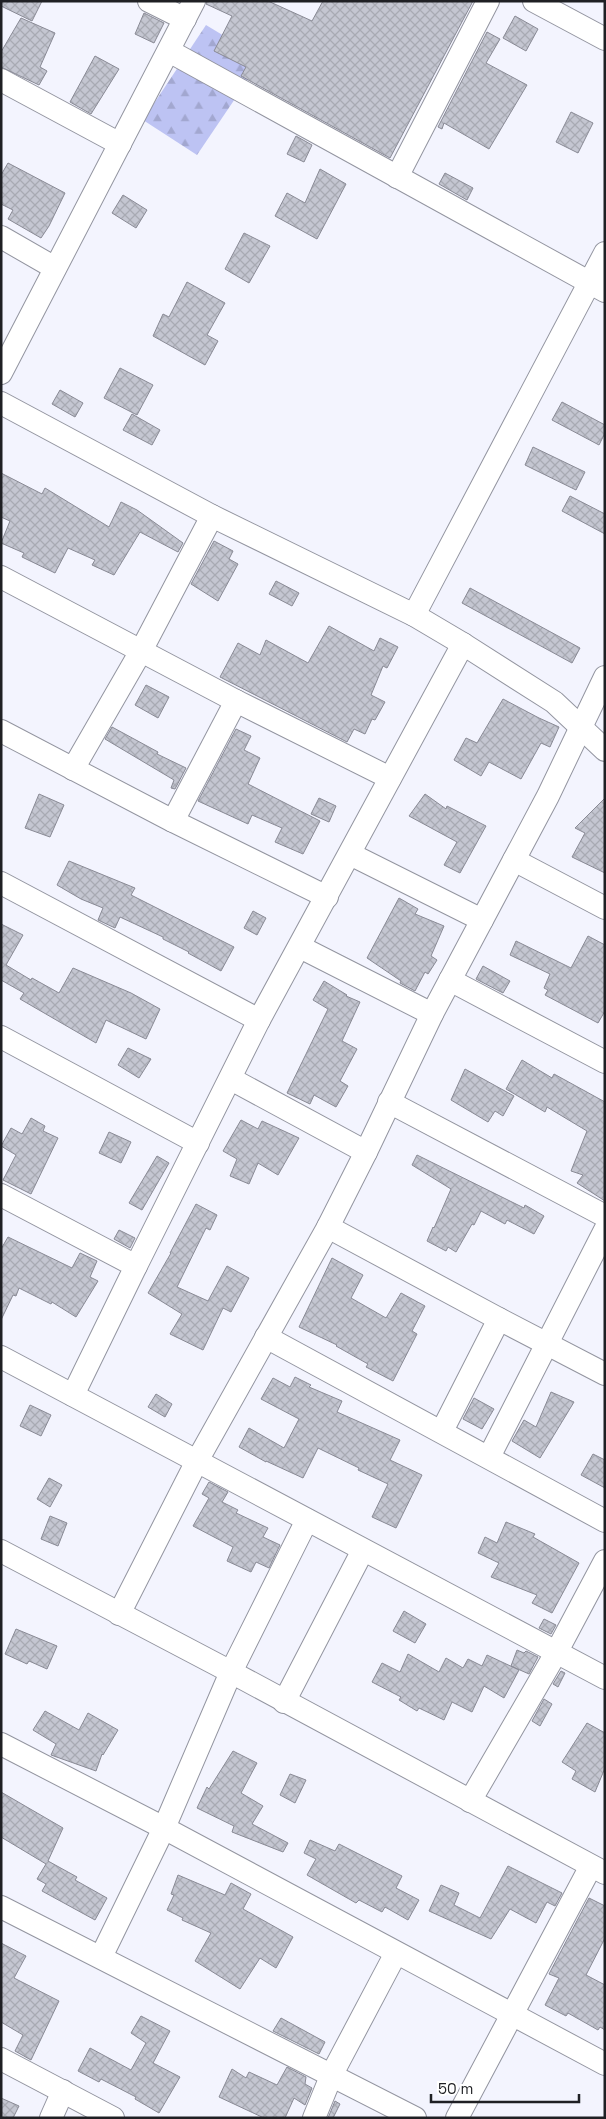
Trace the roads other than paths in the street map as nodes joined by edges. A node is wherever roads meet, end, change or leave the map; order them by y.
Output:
1 (149, 1) edge
2 (488, 1) edge
3 (534, 1) edge
4 (190, 10) edge
5 (605, 39) edge
6 (168, 51) junction
7 (1, 80) edge
8 (120, 144) junction
9 (398, 177) junction
10 (1, 237) edge
11 (605, 253) edge
12 (55, 268) junction
13 (597, 287) edge
14 (1, 373) edge
15 (1, 403) edge
16 (212, 516) junction
17 (1, 577) edge
18 (414, 615) junction
19 (463, 644) junction
20 (141, 651) junction
21 (605, 678) edge
22 (236, 701) junction
23 (580, 726) junction
24 (1, 731) edge
25 (605, 750) edge
26 (73, 769) junction
27 (390, 778) junction
28 (173, 821) junction
29 (350, 854) junction
30 (514, 860) junction
31 (1, 883) edge
32 (327, 897) junction
33 (605, 908) edge
34 (482, 920) junction
35 (300, 947) junction
36 (450, 980) junction
37 (432, 1014) junction
38 (260, 1020) junction
39 (1, 1037) edge
40 (605, 1062) edge
41 (231, 1079) junction
42 (389, 1102) junction
43 (198, 1143) junction
44 (366, 1152) junction
45 (1, 1195) edge
46 (605, 1216) edge
47 (328, 1227) junction
48 (605, 1230) edge
49 (136, 1266) junction
50 (499, 1320) junction
51 (266, 1337) junction
52 (547, 1344) junction
53 (1, 1357) edge
54 (605, 1374) edge
55 (73, 1395) junction
56 (442, 1431) junction
57 (489, 1457) junction
58 (197, 1461) junction
59 (307, 1520) junction
60 (605, 1520) edge
61 (363, 1550) junction
62 (1, 1551) edge
63 (605, 1561) edge
64 (119, 1614) junction
65 (556, 1652) junction
66 (232, 1672) junction
67 (605, 1678) edge
68 (284, 1702) junction
69 (1, 1744) edge
70 (470, 1801) junction
71 (164, 1828) junction
72 (598, 1869) edge
73 (1, 1907) edge
74 (396, 1953) junction
75 (100, 1957) junction
76 (512, 2014) junction
77 (1, 2059) edge
78 (605, 2064) edge
79 (332, 2074) junction
80 (63, 2091) junction
81 (51, 2118) edge
82 (114, 2118) edge
83 (314, 2118) edge
84 (416, 2118) edge
85 (457, 2118) edge

1 - 4 street
2 - 9 street
3 - 5 street
4 - 6 street
6 - 8 street
6 - 9 street
7 - 8 street
8 - 12 street
9 - 13 street
10 - 12 street
11 - 13 street
12 - 14 street
13 - 18 street
15 - 16 street
16 - 18 street
16 - 20 street
17 - 20 street
18 - 19 street
19 - 23 street
19 - 27 street
20 - 22 street
20 - 26 street
21 - 23 street
22 - 27 street
22 - 28 street
23 - 25 street
23 - 30 street
24 - 26 street
26 - 28 street
27 - 29 street
28 - 32 street
29 - 32 street
29 - 34 street
30 - 33 street
30 - 34 street
31 - 38 street
32 - 35 street
34 - 36 street
35 - 37 street
35 - 38 street
36 - 37 street
36 - 40 street
37 - 42 street
38 - 41 street
39 - 43 street
41 - 43 street
41 - 44 street
42 - 44 street
42 - 46 street
43 - 49 street
44 - 47 street
45 - 49 street
47 - 50 street
47 - 51 street
48 - 52 street
49 - 55 street
50 - 52 street
50 - 56 street
51 - 56 street
51 - 58 street
52 - 54 street
52 - 57 street
53 - 55 street
55 - 58 street
56 - 57 street
57 - 60 street
58 - 59 street
58 - 64 street
59 - 61 street
59 - 66 street
61 - 65 street
61 - 68 street
62 - 64 street
63 - 65 street
64 - 66 street
65 - 67 street
65 - 70 street
66 - 68 street
66 - 71 street
68 - 70 street
69 - 71 street
70 - 72 street
71 - 74 street
71 - 75 street
72 - 76 street
73 - 75 street
74 - 76 street
74 - 79 street
75 - 79 street
76 - 78 street
76 - 85 street
77 - 80 street
79 - 83 street
79 - 84 street
80 - 81 street
80 - 82 street

